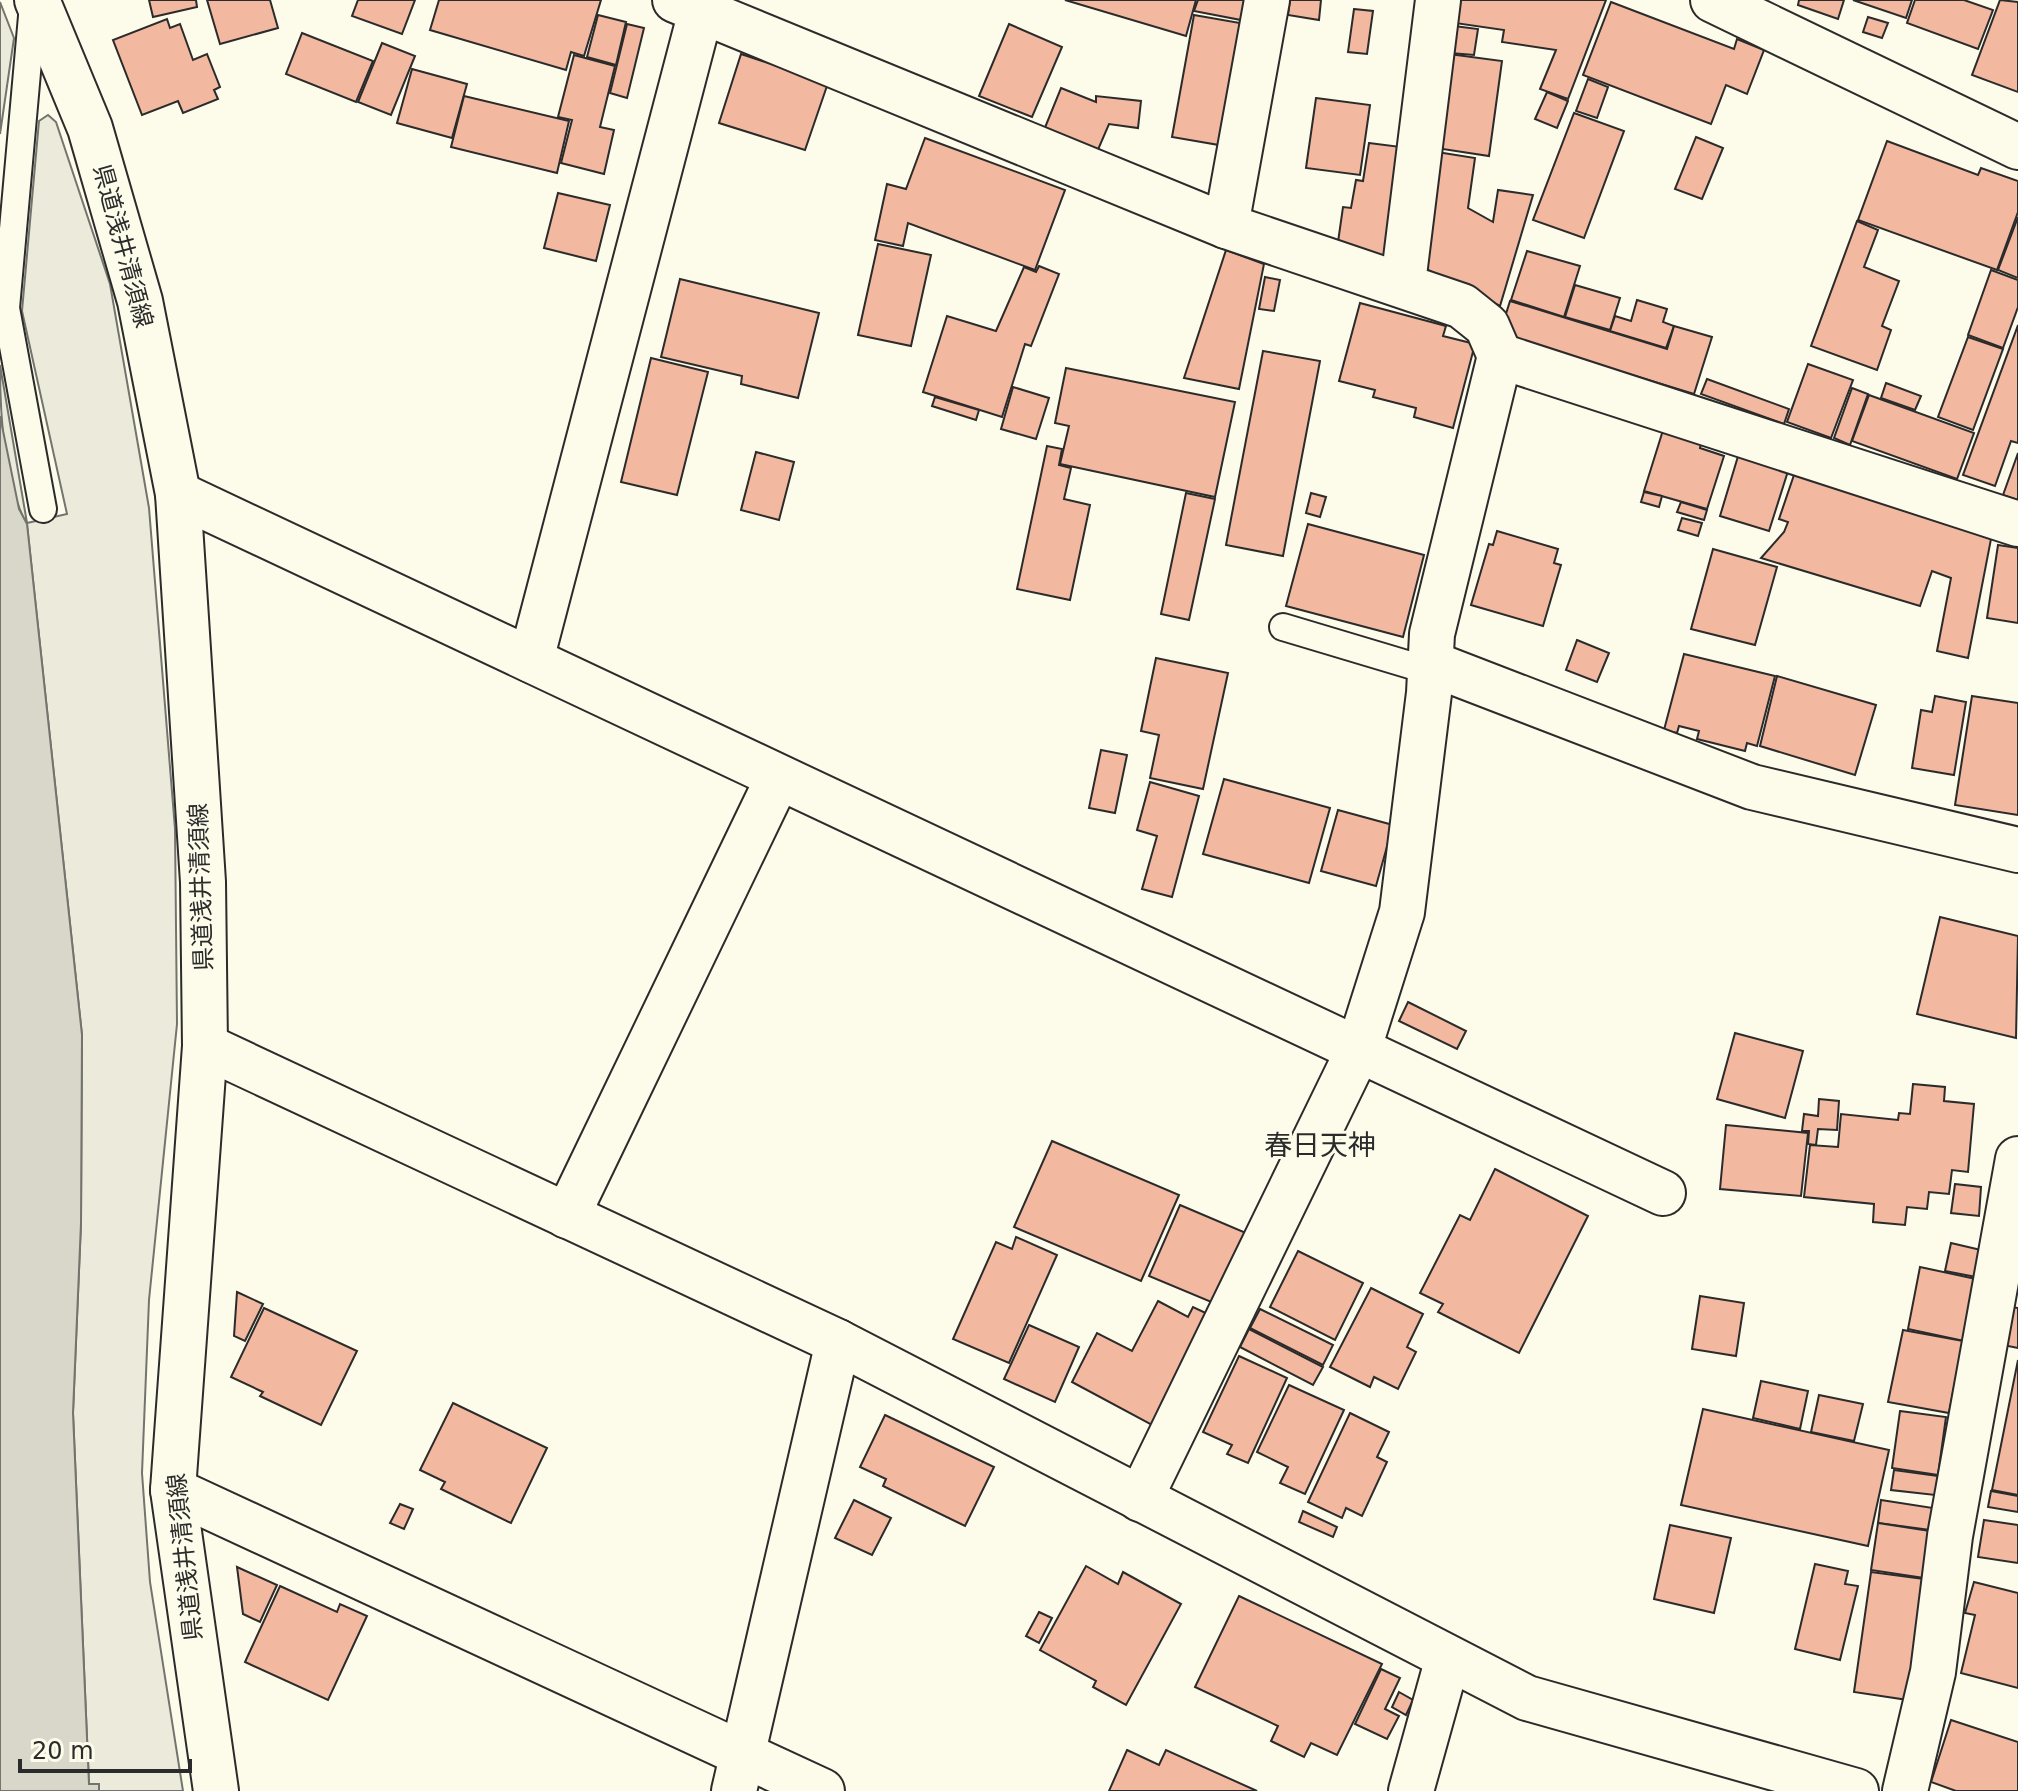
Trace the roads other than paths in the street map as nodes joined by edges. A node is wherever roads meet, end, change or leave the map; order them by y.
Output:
1 (35, 0) edge
2 (1267, 0) edge
3 (1438, 0) edge
4 (1713, 0) edge
5 (688, 6) edge
6 (1766, 12) edge
7 (2018, 147) edge
8 (1226, 226) junction
9 (1403, 283) junction
10 (1500, 356) junction
11 (178, 494) junction
12 (43, 509) dead end
13 (2018, 524) edge
14 (1283, 627) dead end
15 (531, 660) junction
16 (1430, 667) junction
17 (778, 778) junction
18 (2018, 850) edge
19 (205, 1046) junction
20 (1358, 1051) junction
21 (2018, 1159) edge
22 (1663, 1193) dead end
23 (567, 1216) junction
24 (2008, 1264) edge
25 (838, 1342) junction
26 (173, 1490) junction
27 (1140, 1499) junction
28 (1448, 1658) junction
29 (739, 1773) edge
30 (216, 1791) edge
31 (822, 1791) edge
32 (1411, 1791) edge
33 (1856, 1791) edge
34 (1905, 1791) edge

1 - 11 street, 県道浅井清須線
1 - 12 lane
2 - 8 street
3 - 9 street
4 - 6 street
5 - 8 street
5 - 15 street
6 - 7 street
8 - 9 street
9 - 10 street
10 - 13 street
10 - 16 street
11 - 15 street
11 - 19 street, 県道浅井清須線
14 - 16 lane
15 - 17 street
16 - 18 street
16 - 20 street
17 - 20 street
17 - 23 street
19 - 23 street
19 - 26 street, 県道浅井清須線
20 - 22 street
20 - 27 street
21 - 24 street
23 - 25 street
24 - 34 street
25 - 27 street
25 - 29 street
26 - 29 street
26 - 30 street, 県道浅井清須線
27 - 28 street
28 - 32 street
28 - 33 street
29 - 31 street

